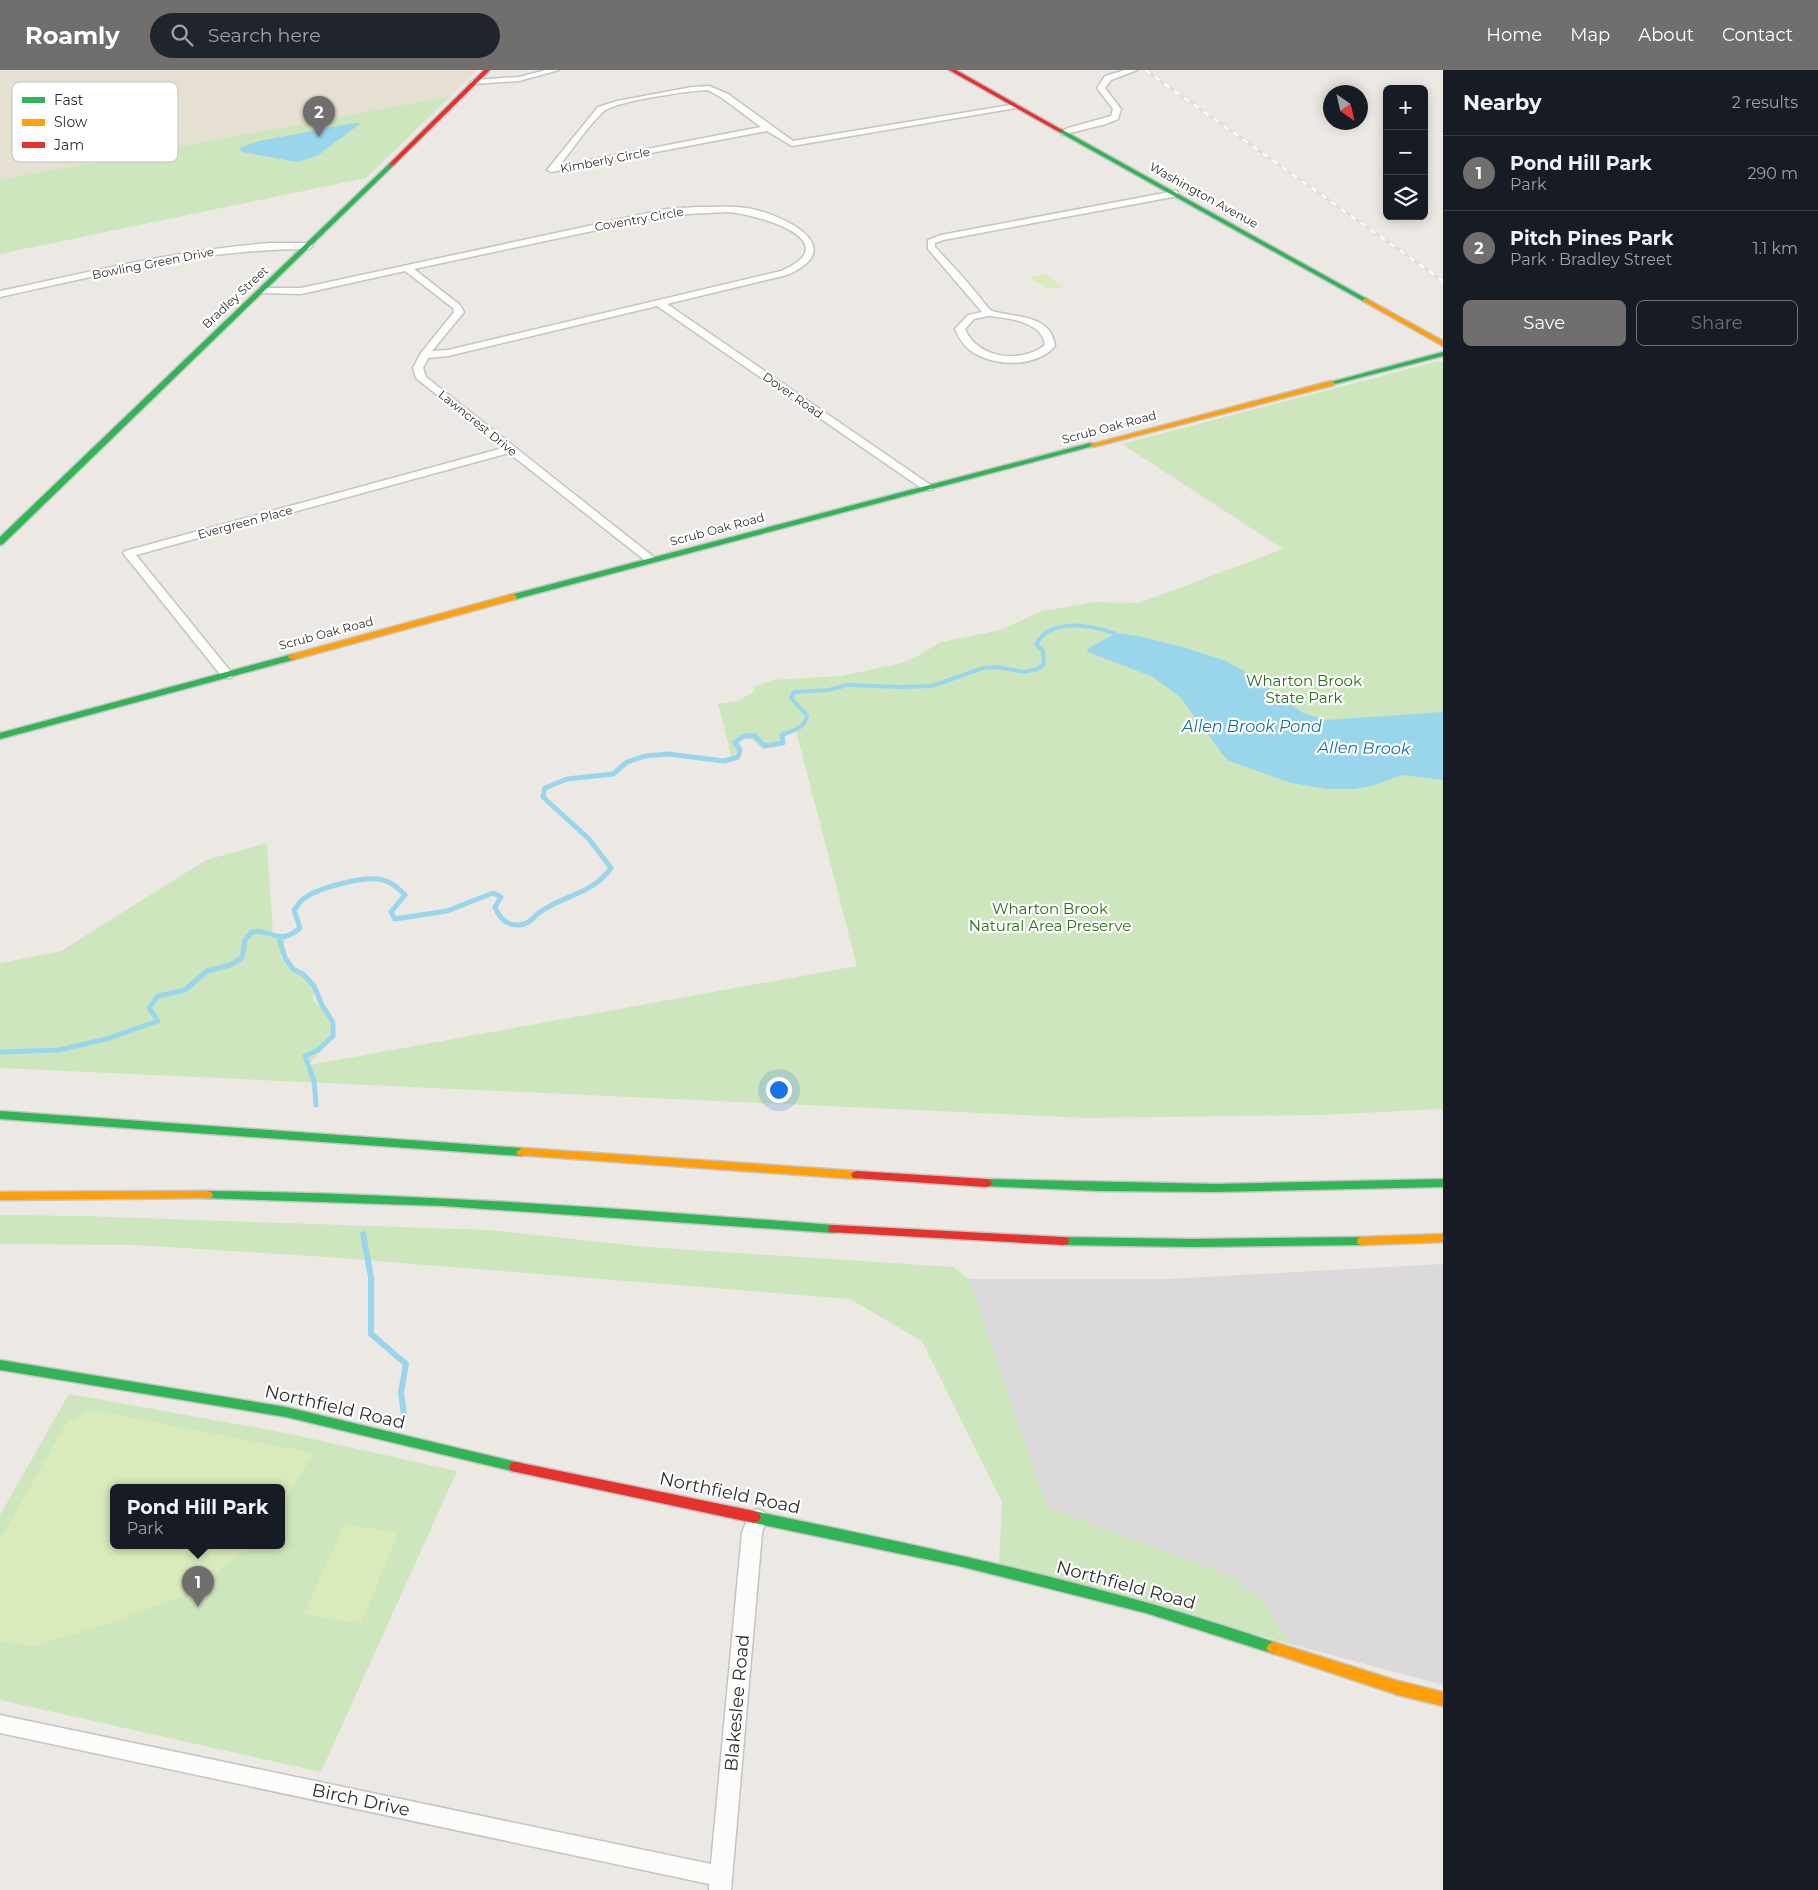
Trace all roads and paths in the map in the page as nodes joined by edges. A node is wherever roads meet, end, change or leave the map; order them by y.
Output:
1 (487, 70) edge
2 (555, 70) edge
3 (952, 70) edge
4 (1130, 71) edge
5 (474, 82) junction
6 (1016, 106) junction
7 (768, 128) junction
8 (1064, 133) junction
9 (1175, 194) junction
10 (309, 246) junction
11 (408, 269) junction
12 (262, 290) junction
13 (0, 294) edge
14 (658, 302) junction
15 (988, 313) junction
16 (1443, 344) edge
17 (1443, 354) edge
18 (424, 355) junction
19 (511, 449) junction
20 (928, 488) junction
21 (0, 542) edge
22 (651, 560) junction
23 (227, 675) junction
24 (0, 736) edge
25 (0, 1115) edge
26 (1443, 1183) edge
27 (0, 1196) edge
28 (1443, 1238) edge
29 (0, 1365) edge
30 (757, 1516) junction
31 (1443, 1699) edge
32 (0, 1724) edge
33 (721, 1883) edge

1 - 5 main road, Bradley Street
2 - 5 street
3 - 6 main road, Washington Avenue
4 - 8 street
5 - 10 main road, Bradley Street
6 - 7 street, Kimberly Circle
6 - 8 main road, Washington Avenue
7 - 7 street, Kimberly Circle
8 - 9 main road, Washington Avenue
9 - 15 street
9 - 16 main road, Washington Avenue
10 - 12 main road, Bradley Street
10 - 13 street, Bowling Green Drive
11 - 12 street, Coventry Circle
11 - 14 street, Coventry Circle
11 - 18 street
12 - 21 main road, Bradley Street
14 - 18 street, Coventry Circle
14 - 20 street, Dover Road
15 - 15 street
17 - 20 main road, Scrub Oak Road
18 - 19 street, Lawncrest Drive
19 - 22 street, Lawncrest Drive
19 - 23 street, Evergreen Place
20 - 22 main road, Scrub Oak Road
22 - 23 main road, Scrub Oak Road
23 - 24 main road, Scrub Oak Road
25 - 26 main road
27 - 28 main road
29 - 30 main road, Northfield Road
30 - 31 main road, Northfield Road
30 - 33 street, Blakeslee Road
32 - 33 street, Birch Drive

